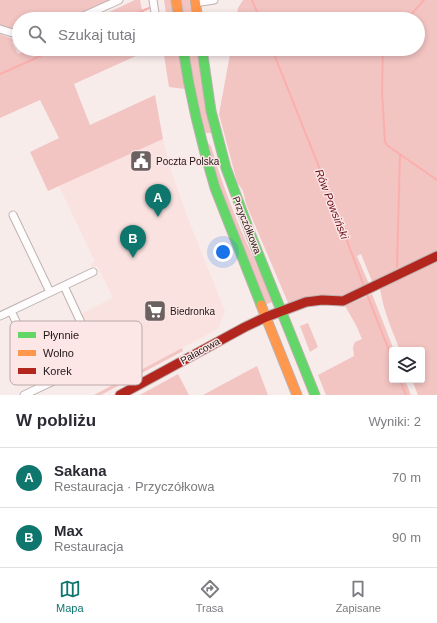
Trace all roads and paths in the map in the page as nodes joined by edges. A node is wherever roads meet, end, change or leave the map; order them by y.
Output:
1 (119, 0) edge
2 (153, 0) edge
3 (176, 0) edge
4 (214, 0) edge
5 (195, 2) edge
6 (92, 12) edge
7 (155, 12) edge
8 (178, 12) edge
9 (197, 12) edge
10 (0, 29) edge
11 (12, 33) edge
12 (184, 56) edge
13 (203, 56) edge
14 (200, 140) junction
15 (220, 150) junction
16 (13, 216) dead end
17 (437, 256) edge
18 (93, 272) dead end
19 (64, 286) junction
20 (50, 292) junction
21 (10, 311) junction
22 (282, 311) junction
23 (0, 316) edge
24 (266, 317) junction
25 (15, 321) edge
26 (80, 321) edge
27 (142, 383) edge
28 (44, 385) edge
29 (138, 385) edge
30 (24, 395) edge
31 (120, 395) edge
32 (297, 395) edge
33 (315, 395) edge

1 - 6 street
2 - 7 street
3 - 8 main road
4 - 5 street
5 - 9 main road
10 - 11 street
12 - 14 main road, Przyczółkowa
13 - 15 main road, Przyczółkowa
14 - 15 main road
14 - 24 main road, Przyczółkowa
15 - 22 main road, Przyczółkowa
16 - 20 street
17 - 22 main road, Pałacowa
18 - 19 street
19 - 20 street
19 - 26 street
20 - 21 street
21 - 23 street
21 - 25 street
22 - 24 main road, Pałacowa
22 - 33 main road, Przyczółkowa
24 - 27 main road, Pałacowa
24 - 32 main road, Przyczółkowa
28 - 30 street
29 - 31 main road, Pałacowa

